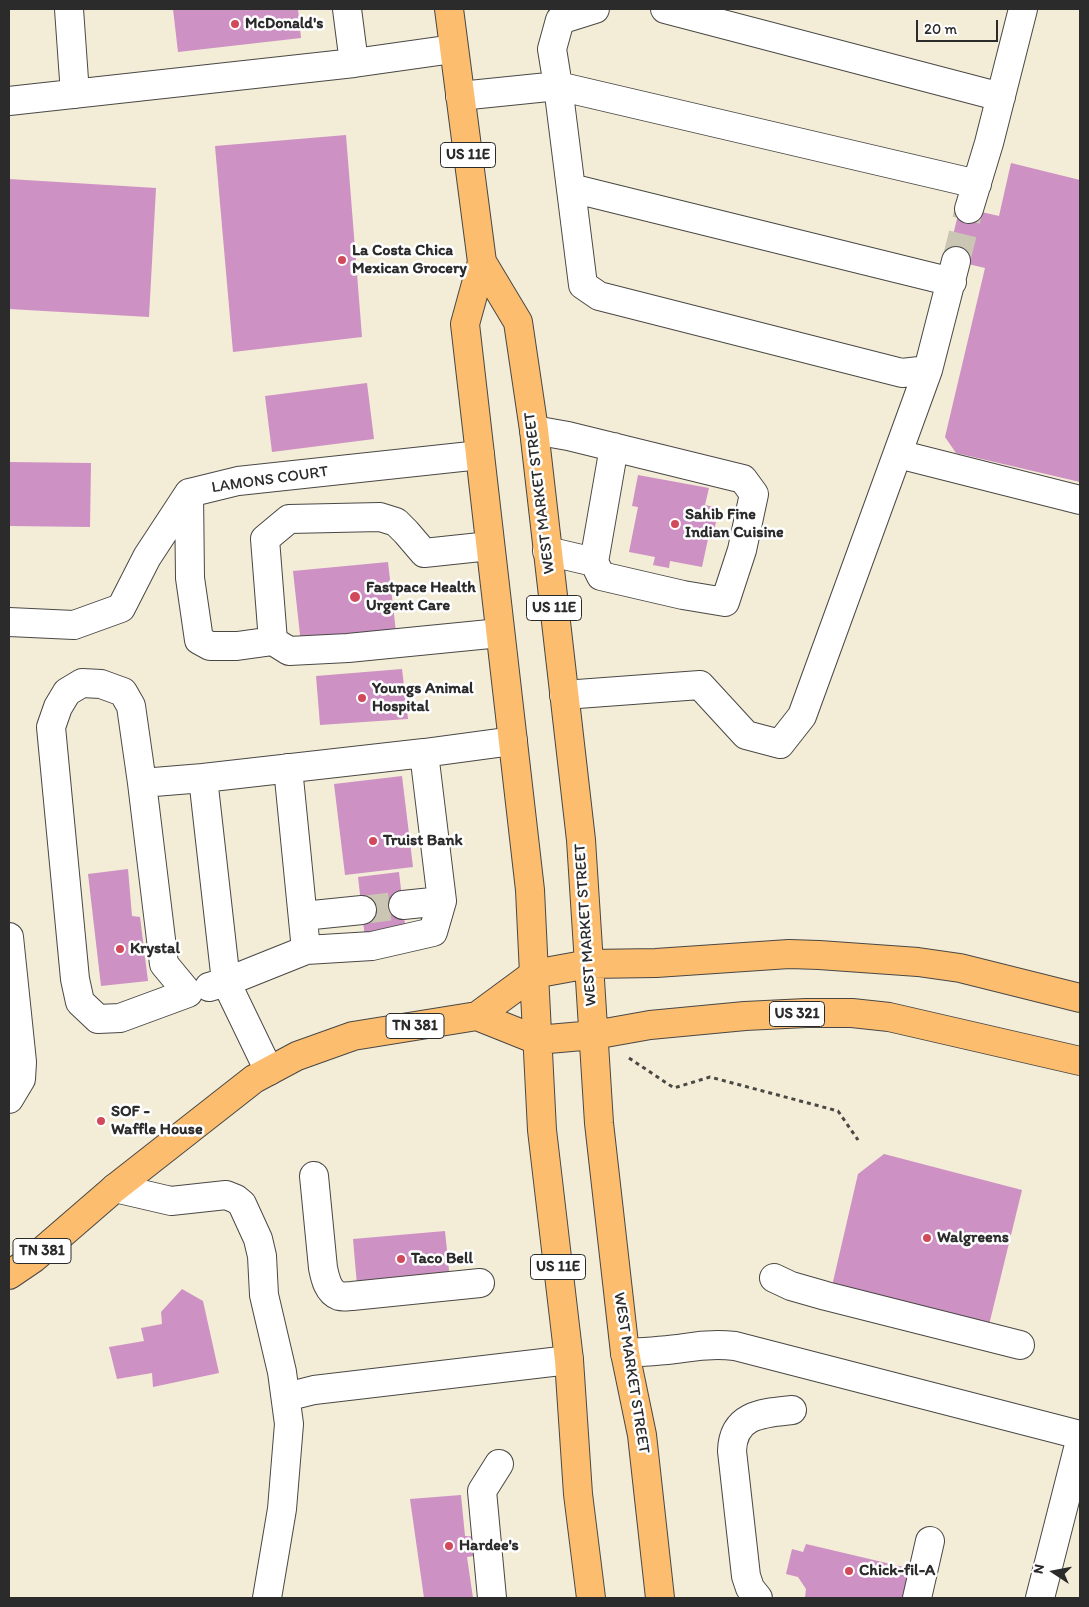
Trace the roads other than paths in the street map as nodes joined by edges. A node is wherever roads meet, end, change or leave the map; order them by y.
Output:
1 (69, 9) edge
2 (347, 9) edge
3 (449, 9) edge
4 (595, 9) edge
5 (665, 9) edge
6 (1018, 10) edge
7 (453, 49) junction
8 (354, 63) junction
9 (558, 86) junction
10 (75, 94) junction
11 (460, 96) junction
12 (1001, 97) junction
13 (9, 101) edge
14 (571, 188) junction
15 (482, 262) junction
16 (928, 370) junction
17 (534, 430) junction
18 (614, 447) junction
19 (898, 454) junction
20 (480, 455) junction
21 (189, 493) junction
22 (1080, 500) edge
23 (490, 546) junction
24 (547, 551) junction
25 (594, 562) junction
26 (9, 622) edge
27 (500, 633) junction
28 (274, 641) junction
29 (564, 696) junction
30 (513, 741) junction
31 (424, 753) junction
32 (288, 768) junction
33 (203, 778) junction
34 (142, 783) junction
35 (442, 901) junction
36 (403, 905) tunnel mouth
37 (362, 910) tunnel mouth
38 (303, 916) junction
39 (9, 937) edge
40 (306, 950) junction
41 (589, 964) junction
42 (534, 974) junction
43 (226, 982) junction
44 (188, 993) junction
45 (1080, 998) edge
46 (476, 1016) junction
47 (594, 1035) junction
48 (537, 1040) junction
49 (1080, 1060) edge
50 (269, 1071) junction
51 (9, 1099) edge
52 (314, 1176) dead end
53 (115, 1188) junction
54 (9, 1275) edge
55 (774, 1278) dead end
56 (480, 1283) dead end
57 (1020, 1345) dead end
58 (625, 1353) junction
59 (569, 1360) junction
60 (286, 1397) junction
61 (792, 1410) dead end
62 (1080, 1435) edge
63 (1080, 1441) edge
64 (499, 1464) dead end
65 (930, 1541) dead end
66 (267, 1598) edge
67 (492, 1598) edge
68 (591, 1598) edge
69 (660, 1598) edge
70 (758, 1598) edge
71 (917, 1598) edge
72 (1040, 1598) edge

1 - 10 street
2 - 8 street
3 - 7 main road, WEST MARKET STREET / US 11E
4 - 9 street
5 - 12 street
6 - 12 street
7 - 8 street
7 - 11 main road, WEST MARKET STREET / US 11E
8 - 10 street
9 - 11 street
9 - 12 street
9 - 14 street
10 - 13 street
11 - 15 main road, WEST MARKET STREET / US 11E
14 - 16 street
14 - 16 street
15 - 17 main road, WEST MARKET STREET / US 11E
15 - 20 main road, WEST MARKET STREET / US 11E
16 - 19 street
17 - 18 street
17 - 24 main road, WEST MARKET STREET / US 11E
18 - 25 street
18 - 25 street
19 - 22 street
19 - 29 street
20 - 21 street, LAMONS COURT
20 - 23 main road, WEST MARKET STREET / US 11E
21 - 26 street, LAMONS COURT
21 - 28 street
23 - 27 main road, WEST MARKET STREET / US 11E
23 - 28 street
24 - 25 street
24 - 29 main road, WEST MARKET STREET / US 11E
27 - 28 street
27 - 30 main road, WEST MARKET STREET / US 11E
29 - 41 main road, WEST MARKET STREET / US 11E
30 - 31 street
30 - 42 main road, WEST MARKET STREET / US 11E
31 - 32 street
31 - 35 street
32 - 33 street
32 - 38 street
33 - 34 street
33 - 43 street
34 - 44 street
34 - 44 street
35 - 36 street
35 - 40 street
37 - 38 street
38 - 40 street
39 - 51 street
40 - 43 street
41 - 42 main road
41 - 45 main road
41 - 47 main road, WEST MARKET STREET / US 11E
42 - 46 main road
42 - 48 main road, WEST MARKET STREET / US 11E
43 - 44 street
43 - 50 street
46 - 48 main road
46 - 50 main road, TN 381
47 - 48 main road
47 - 49 main road, US 321
47 - 58 main road, WEST MARKET STREET / US 11E
48 - 59 main road, WEST MARKET STREET / US 11E
50 - 53 main road, TN 381
52 - 56 street
53 - 54 main road, TN 381
53 - 60 street
55 - 57 street
58 - 62 street
58 - 69 main road, WEST MARKET STREET / US 11E
59 - 60 street
59 - 68 main road, WEST MARKET STREET / US 11E
60 - 66 street
61 - 70 street
63 - 72 street
64 - 67 street
65 - 71 street

